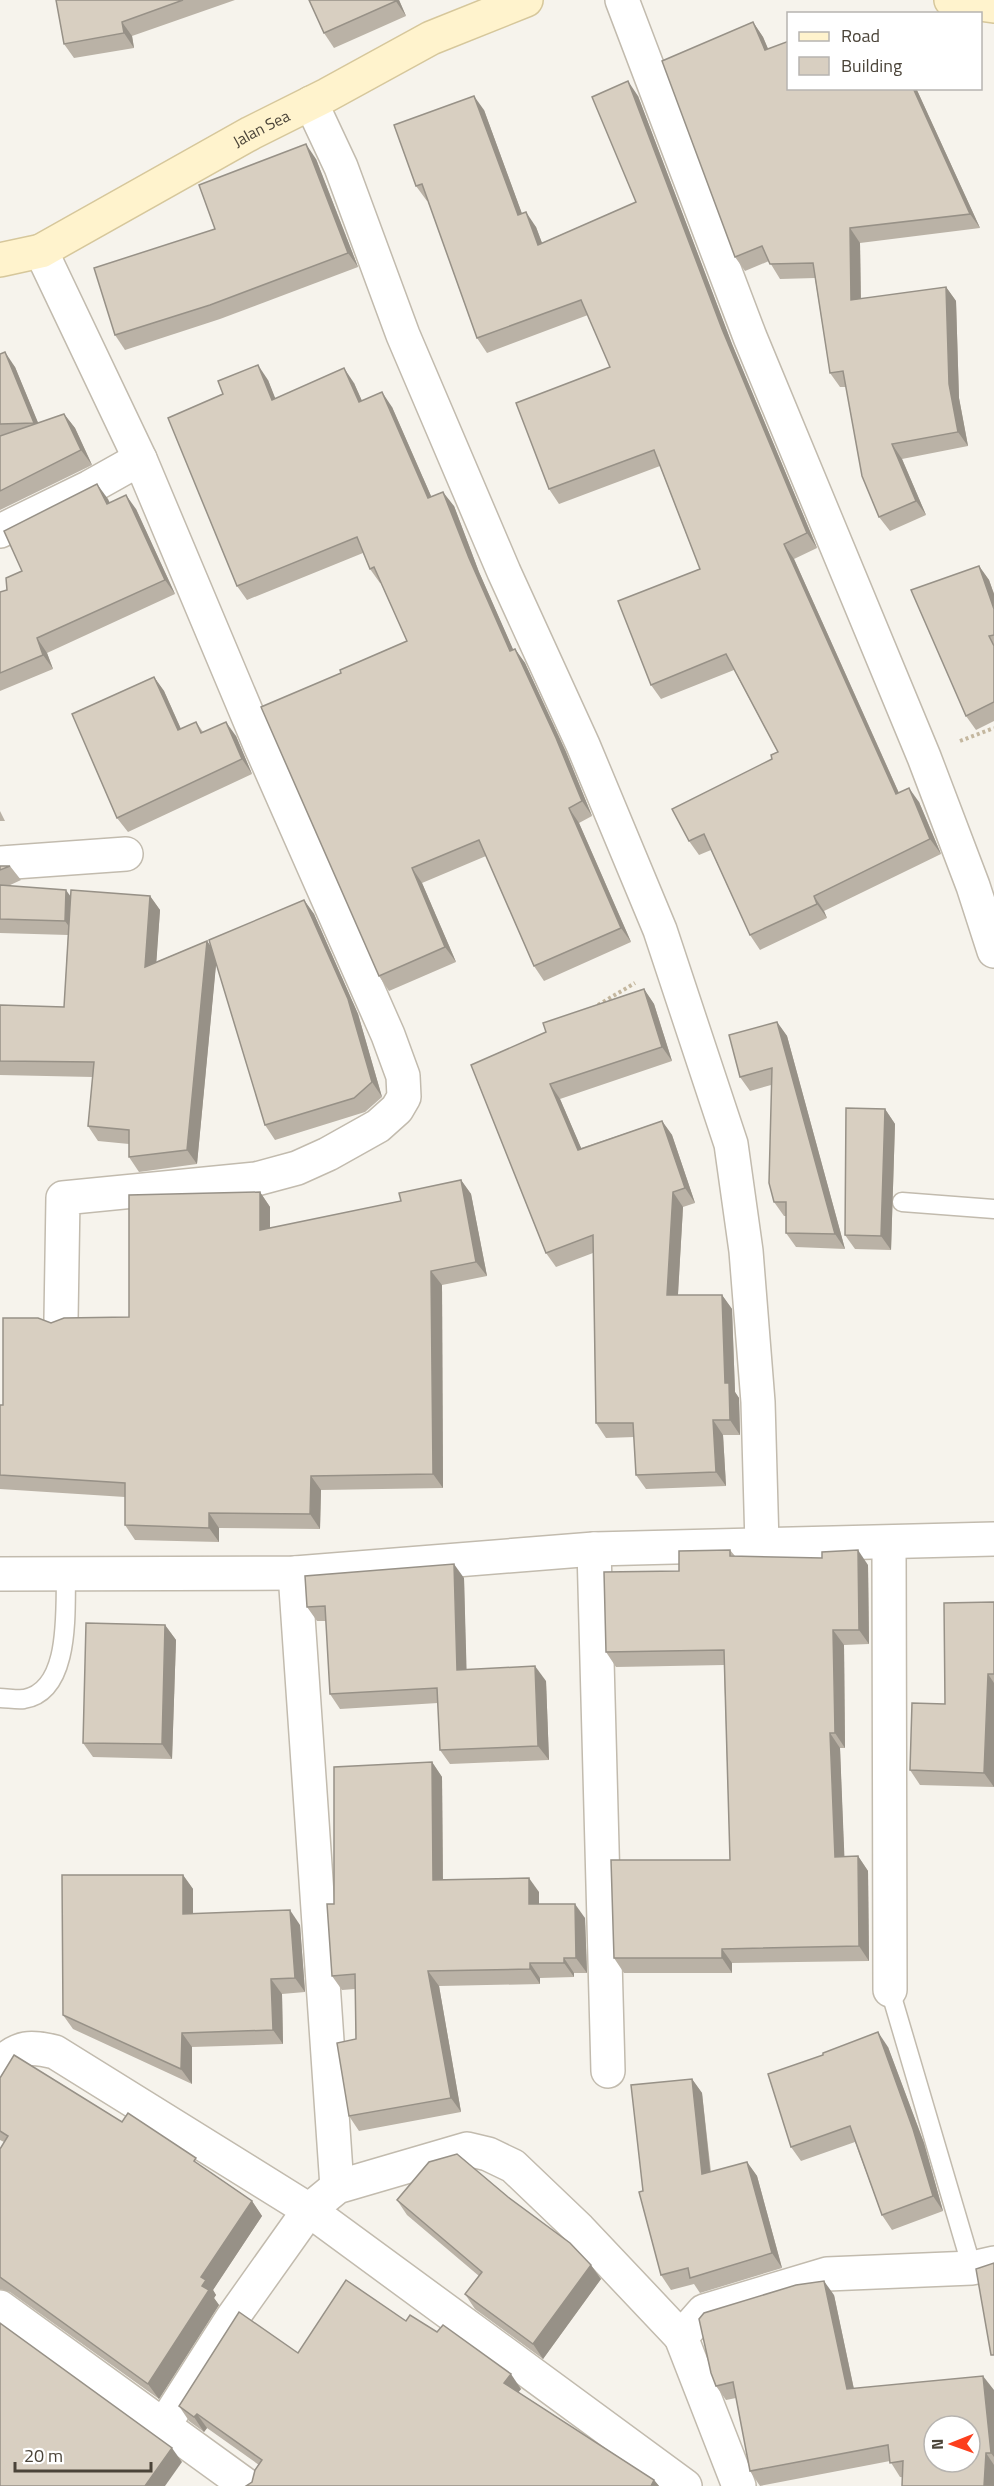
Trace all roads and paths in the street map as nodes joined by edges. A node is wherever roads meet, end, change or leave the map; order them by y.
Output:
1 (622, 0) edge
2 (951, 0) edge
3 (518, 1) edge
4 (994, 6) edge
5 (311, 103) junction
6 (42, 251) junction
7 (0, 260) edge
8 (140, 459) junction
9 (0, 531) edge
10 (126, 854) dead end
11 (0, 863) edge
12 (994, 951) edge
13 (669, 962) junction
14 (591, 1010) edge
15 (902, 1202) dead end
16 (994, 1209) edge
17 (61, 1319) edge
18 (994, 1539) edge
19 (889, 1542) junction
20 (762, 1544) junction
21 (594, 1549) junction
22 (295, 1573) junction
23 (0, 1574) edge
24 (66, 1575) junction
25 (0, 1698) edge
26 (890, 1990) joint
27 (0, 2064) edge
28 (608, 2071) dead end
29 (337, 2187) junction
30 (309, 2210) junction
31 (983, 2266) edge
32 (0, 2307) edge
33 (681, 2337) junction
34 (164, 2425) junction
35 (247, 2486) edge
36 (685, 2486) edge
37 (739, 2486) edge

1 - 12 street
2 - 4 main road
3 - 5 main road, Jalan Sea
5 - 6 main road, Jalan Sea
5 - 13 street
6 - 7 main road, Jalan Sea
6 - 8 street
8 - 9 street
8 - 17 street
10 - 11 street
13 - 14 path
13 - 20 street
15 - 16 lane
18 - 19 street
19 - 20 street
19 - 26 street
20 - 21 street
21 - 22 street
21 - 28 street
22 - 24 street
22 - 29 street
23 - 24 street
24 - 25 lane
26 - 31 lane
27 - 30 street
29 - 30 street
29 - 33 street
30 - 34 street
30 - 36 street
31 - 33 street
32 - 34 street
33 - 37 street
34 - 35 street

